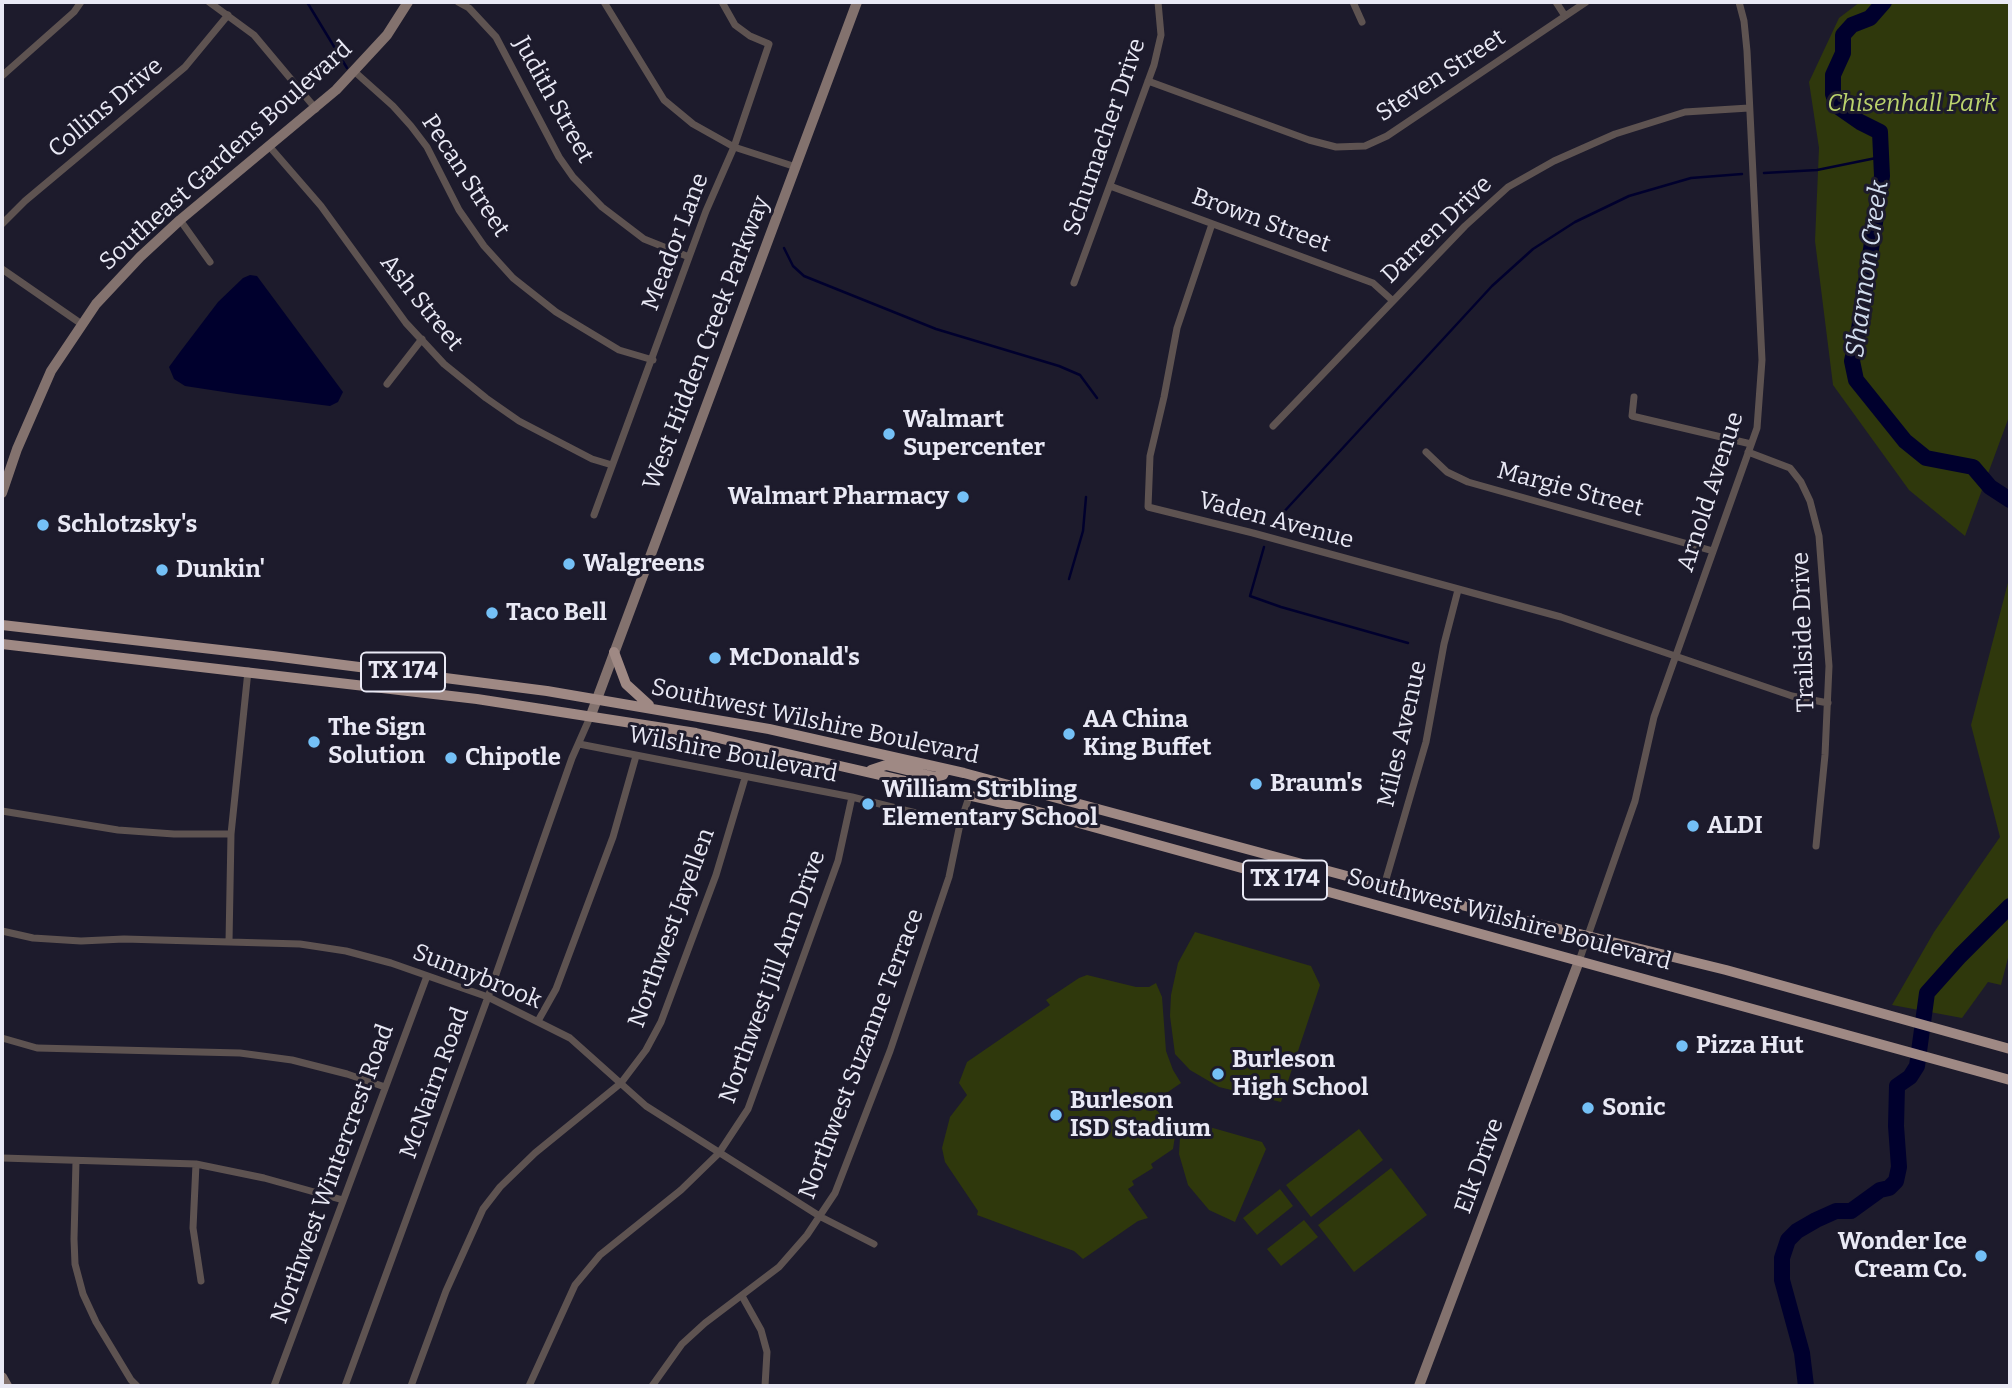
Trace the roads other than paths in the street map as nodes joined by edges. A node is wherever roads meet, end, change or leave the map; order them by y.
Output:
1 (81, 2) edge
2 (209, 2) edge
3 (408, 2) edge
4 (458, 2) edge
5 (604, 2) edge
6 (722, 2) edge
7 (857, 2) edge
8 (1158, 2) edge
9 (1353, 2) edge
10 (1556, 2) edge
11 (1586, 2) edge
12 (1739, 2) edge
13 (228, 15) junction
14 (1565, 16) junction
15 (1362, 22) dead end
16 (355, 72) junction
17 (2, 76) edge
18 (1148, 81) junction
19 (316, 108) junction
20 (1749, 108) junction
21 (269, 146) junction
22 (734, 147) junction
23 (796, 167) junction
24 (1110, 186) junction
25 (180, 220) junction
26 (1212, 223) junction
27 (2, 224) edge
28 (689, 257) junction
29 (210, 261) dead end
30 (2, 269) edge
31 (1074, 283) dead end
32 (1393, 301) junction
33 (83, 325) junction
34 (422, 339) junction
35 (653, 360) junction
36 (387, 384) dead end
37 (1634, 397) dead end
38 (1273, 426) dead end
39 (1749, 448) junction
40 (1426, 452) dead end
41 (612, 464) junction
42 (2, 493) edge
43 (594, 515) dead end
44 (1713, 551) junction
45 (1458, 590) junction
46 (2, 625) edge
47 (2, 644) edge
48 (614, 653) junction
49 (1675, 655) junction
50 (248, 671) junction
51 (597, 699) junction
52 (1828, 703) junction
53 (654, 709) junction
54 (591, 715) junction
55 (579, 744) junction
56 (636, 756) junction
57 (946, 769) junction
58 (868, 771) junction
59 (745, 778) junction
60 (970, 794) junction
61 (852, 797) junction
62 (2, 811) edge
63 (1123, 816) junction
64 (960, 824) junction
65 (231, 834) junction
66 (1118, 834) junction
67 (1815, 846) dead end
68 (1384, 886) junction
69 (2, 931) edge
70 (1586, 936) junction
71 (229, 942) junction
72 (1578, 961) junction
73 (427, 976) junction
74 (488, 997) junction
75 (538, 1021) junction
76 (2, 1038) edge
77 (2010, 1049) edge
78 (2010, 1080) edge
79 (621, 1083) junction
80 (386, 1087) junction
81 (719, 1153) junction
82 (2, 1158) edge
83 (76, 1161) junction
84 (196, 1164) junction
85 (343, 1200) junction
86 (821, 1217) junction
87 (874, 1244) dead end
88 (201, 1281) dead end
89 (741, 1296) junction
90 (2, 1377) edge
91 (7, 1386) edge
92 (137, 1386) edge
93 (274, 1386) edge
94 (345, 1386) edge
95 (411, 1386) edge
96 (529, 1386) edge
97 (652, 1386) edge
98 (765, 1386) edge
99 (1419, 1386) edge

1 - 17 street
2 - 13 street
3 - 16 street, Southeast Gardens Boulevard
4 - 28 street, Judith Street
5 - 22 street
6 - 22 street, Meador Lane
7 - 23 street, West Hidden Creek Parkway
8 - 18 street, Schumacher Drive
9 - 15 street
10 - 14 street
11 - 14 street, Steven Street
12 - 20 street, Arnold Avenue
13 - 19 street
13 - 27 street, Collins Drive
14 - 18 street, Steven Street
16 - 19 street, Southeast Gardens Boulevard
16 - 35 street, Pecan Street
18 - 24 street, Schumacher Drive
19 - 21 street, Southeast Gardens Boulevard
20 - 32 street, Darren Drive
20 - 39 street, Arnold Avenue
21 - 25 street, Southeast Gardens Boulevard
21 - 34 street, Ash Street
22 - 23 street
22 - 28 street, Meador Lane
23 - 48 street, West Hidden Creek Parkway
24 - 26 street, Brown Street
24 - 31 street, Schumacher Drive
25 - 29 street
25 - 33 street, Southeast Gardens Boulevard
26 - 32 street, Brown Street
26 - 45 street, Vaden Avenue
28 - 35 street, Meador Lane
30 - 33 street
32 - 38 street, Darren Drive
33 - 42 street, Southeast Gardens Boulevard
34 - 36 street
34 - 41 street, Ash Street
35 - 41 street, Meador Lane
37 - 39 street, Trailside Drive
39 - 44 street, Arnold Avenue
39 - 52 street, Trailside Drive
40 - 44 street, Margie Street
41 - 43 street, Meador Lane
44 - 49 street, Arnold Avenue
45 - 49 street, Vaden Avenue
45 - 68 street, Miles Avenue
46 - 51 main road, Southwest Wilshire Boulevard / TX 174
47 - 50 main road, Southwest Wilshire Boulevard / TX 174
48 - 51 street, West Hidden Creek Parkway
48 - 53 main road
49 - 52 street, Vaden Avenue
49 - 70 street, Arnold Avenue
50 - 54 main road, Southwest Wilshire Boulevard / TX 174
50 - 65 street
51 - 53 main road, Southwest Wilshire Boulevard / TX 174
51 - 54 street, West Hidden Creek Parkway
52 - 67 street, Trailside Drive
53 - 57 main road, Southwest Wilshire Boulevard / TX 174
54 - 55 street, McNairn Road
54 - 58 main road, Southwest Wilshire Boulevard / TX 174
55 - 56 street, Wilshire Boulevard
55 - 74 street, McNairn Road
56 - 59 street, Wilshire Boulevard
56 - 75 street
57 - 58 main road
57 - 63 main road, Southwest Wilshire Boulevard / TX 174
58 - 60 main road, Southwest Wilshire Boulevard / TX 174
59 - 61 street, Wilshire Boulevard
59 - 79 street, Northwest Jayellen
60 - 64 street, Northwest Suzanne Terrace
60 - 66 main road, Southwest Wilshire Boulevard / TX 174
61 - 64 street, Wilshire Boulevard
61 - 81 street, Northwest Jill Ann Drive
62 - 65 street
63 - 66 main road
63 - 68 main road, Southwest Wilshire Boulevard / TX 174
64 - 86 street, Northwest Suzanne Terrace
65 - 71 street
66 - 72 main road, Southwest Wilshire Boulevard / TX 174
68 - 70 main road, Southwest Wilshire Boulevard / TX 174
69 - 71 street, Sunnybrook
70 - 72 street, Arnold Avenue
70 - 77 main road, Southwest Wilshire Boulevard / TX 174
71 - 73 street, Sunnybrook
72 - 78 main road, Southwest Wilshire Boulevard / TX 174
72 - 99 street, Elk Drive
73 - 74 street, Sunnybrook
73 - 80 street, Northwest Wintercrest Road
74 - 75 street, Sunnybrook
74 - 94 street, McNairn Road
75 - 79 street, Sunnybrook
76 - 80 street
79 - 81 street, Sunnybrook
79 - 95 street, Northwest Jayellen
80 - 85 street, Northwest Wintercrest Road
81 - 86 street, Sunnybrook
81 - 96 street, Northwest Jill Ann Drive
82 - 83 street
83 - 84 street
83 - 92 street
84 - 85 street
84 - 88 street
85 - 93 street, Northwest Wintercrest Road
86 - 87 street, Sunnybrook
86 - 89 street, Northwest Suzanne Terrace
89 - 97 street, Northwest Suzanne Terrace
89 - 98 street
90 - 91 street

